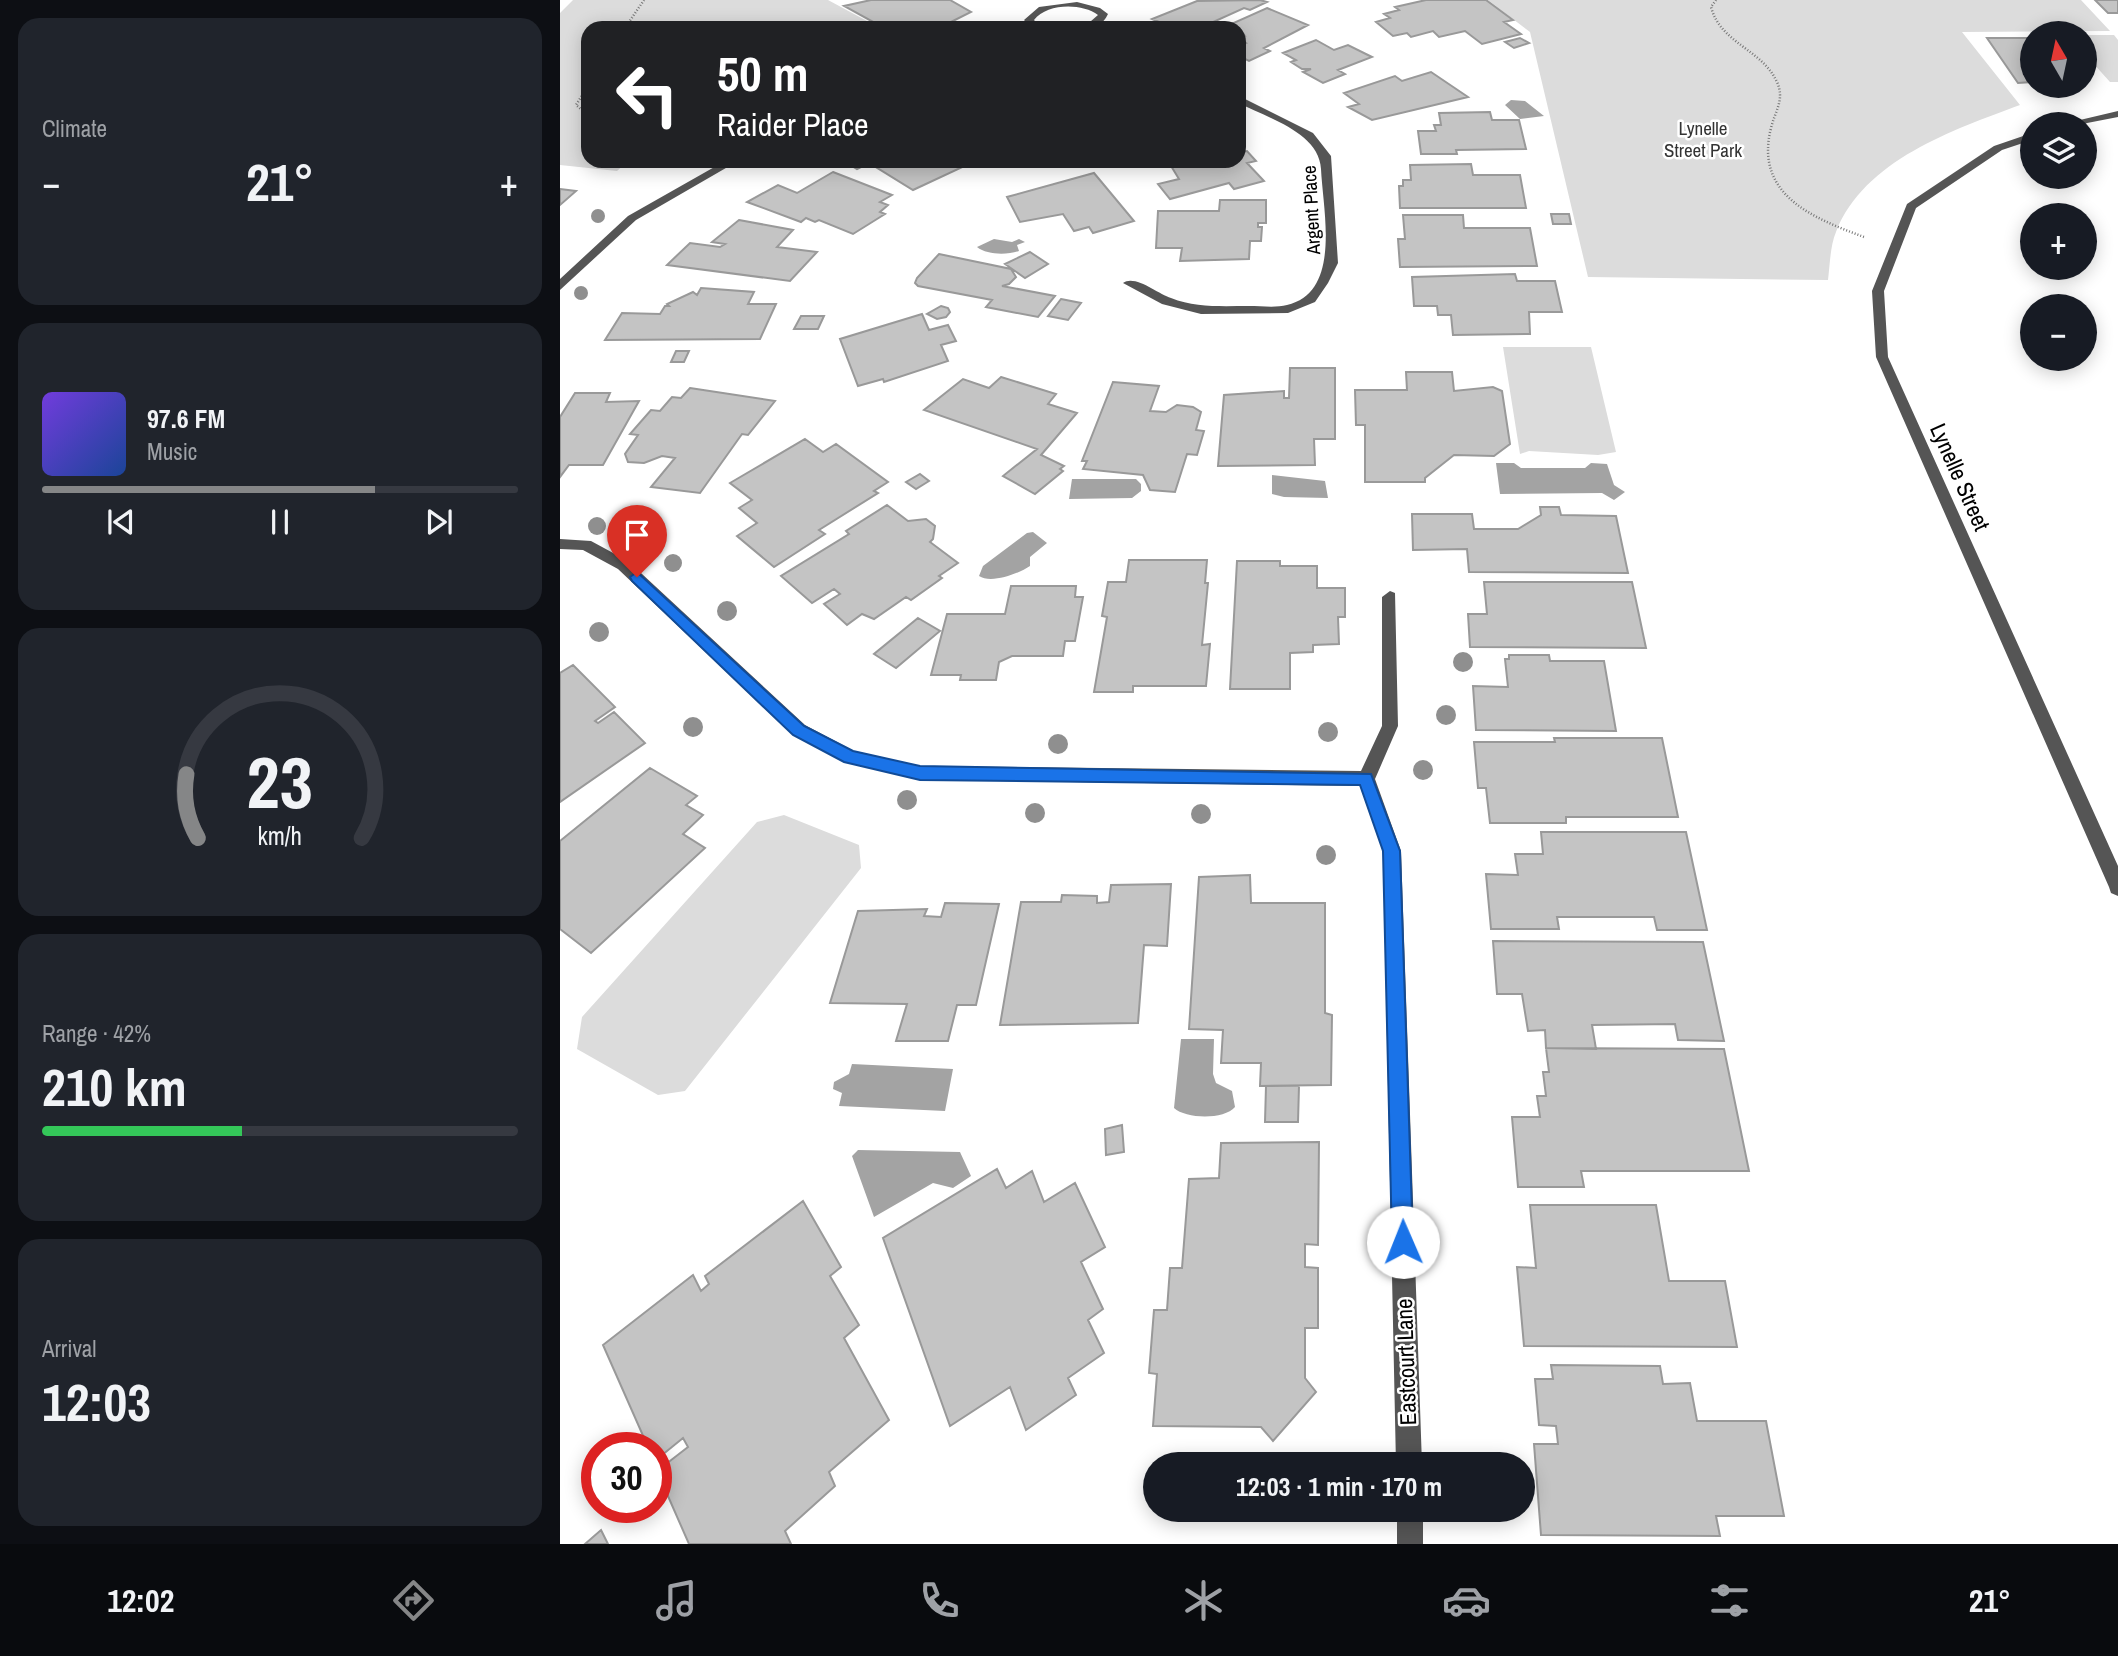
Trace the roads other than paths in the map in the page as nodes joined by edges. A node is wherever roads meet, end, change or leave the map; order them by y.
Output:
1 (1032, 0) edge
2 (1107, 0) edge
3 (1095, 5) junction
4 (1043, 6) junction
5 (1030, 21) edge
6 (1098, 21) edge
7 (1246, 103) edge
8 (2118, 114) edge
9 (2097, 118) edge
10 (2020, 140) edge
11 (721, 168) edge
12 (1129, 283) dead end
13 (560, 286) edge
14 (560, 544) edge
15 (1390, 597) dead end
16 (1366, 779) junction
17 (2118, 887) edge
18 (1409, 1452) edge
19 (1410, 1522) edge
20 (1410, 1544) edge

1 - 4 street
2 - 3 street
3 - 4 street
3 - 6 street
4 - 5 street
7 - 12 street, Argent Place
8 - 9 street
10 - 17 street, Lynelle Street
11 - 13 street
14 - 16 street
15 - 16 street
16 - 18 street, Eastcourt Lane
19 - 20 street

